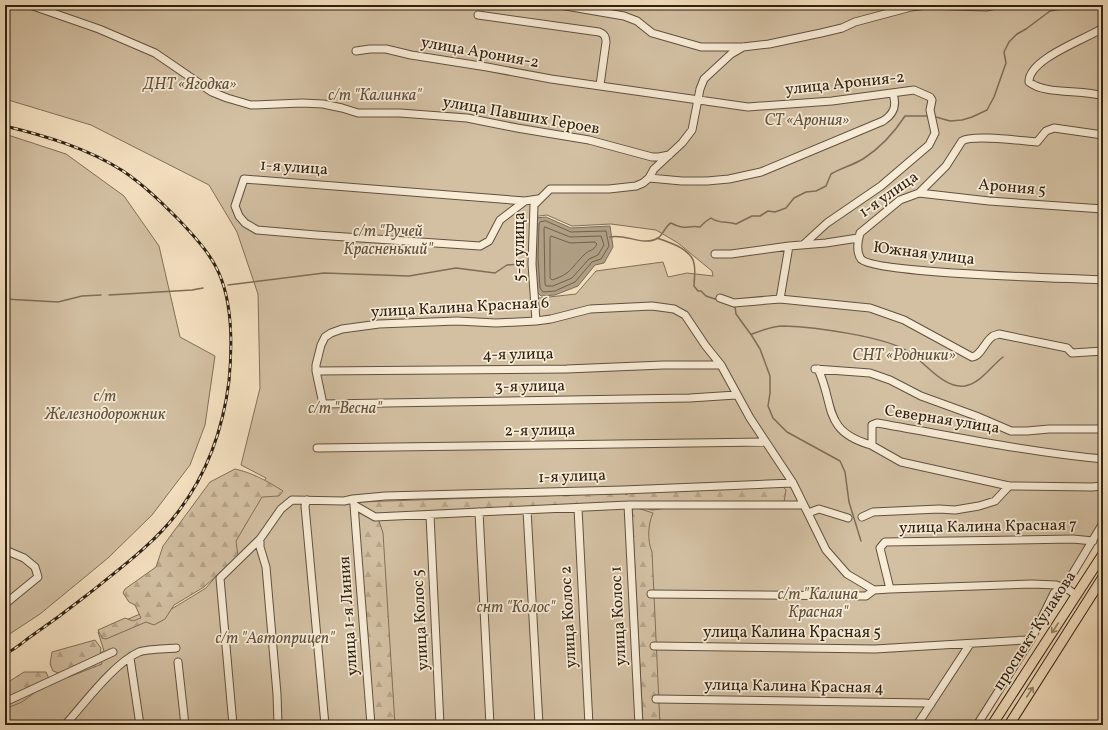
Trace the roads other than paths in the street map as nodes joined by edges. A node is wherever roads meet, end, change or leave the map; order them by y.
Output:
1 (30, 5) edge
2 (320, 5) edge
3 (339, 5) edge
4 (380, 5) edge
5 (560, 5) edge
6 (928, 5) edge
7 (996, 5) edge
8 (478, 15) dead end
9 (1103, 28) edge
10 (743, 47) junction
11 (356, 51) dead end
12 (600, 85) junction
13 (893, 94) junction
14 (1103, 96) edge
15 (697, 100) junction
16 (1103, 135) edge
17 (669, 155) junction
18 (649, 178) junction
19 (919, 193) junction
20 (538, 200) junction
21 (525, 201) junction
22 (1103, 209) edge
23 (857, 236) junction
24 (803, 245) junction
25 (788, 246) junction
26 (715, 254) dead end
27 (1103, 280) edge
28 (720, 298) dead end
29 (780, 299) junction
30 (536, 321) junction
31 (1103, 351) edge
32 (720, 365) junction
33 (316, 371) junction
34 (736, 395) junction
35 (1103, 429) edge
36 (764, 442) junction
37 (871, 445) junction
38 (317, 448) dead end
39 (1103, 459) edge
40 (792, 483) junction
41 (1009, 486) junction
42 (1103, 486) edge
43 (307, 500) junction
44 (354, 502) junction
45 (628, 505) junction
46 (803, 505) junction
47 (578, 508) junction
48 (527, 510) junction
49 (479, 512) junction
50 (808, 513) junction
51 (430, 515) junction
52 (862, 517) dead end
53 (848, 518) dead end
54 (1103, 523) edge
55 (260, 540) junction
56 (1093, 541) junction
57 (5, 550) edge
58 (1103, 554) edge
59 (1103, 577) edge
60 (1061, 586) junction
61 (890, 588) junction
62 (874, 590) junction
63 (651, 594) dead end
64 (1076, 595) junction
65 (5, 604) edge
66 (1029, 639) junction
67 (970, 644) junction
68 (654, 646) dead end
69 (176, 648) dead end
70 (113, 652) dead end
71 (130, 658) junction
72 (178, 662) dead end
73 (656, 699) dead end
74 (5, 702) edge
75 (931, 704) junction
76 (65, 725) edge
77 (140, 725) edge
78 (185, 725) edge
79 (233, 725) edge
80 (278, 725) edge
81 (325, 725) edge
82 (371, 725) edge
83 (440, 725) edge
84 (490, 725) edge
85 (539, 725) edge
86 (589, 725) edge
87 (639, 725) edge
88 (918, 725) edge
89 (977, 725) edge
90 (992, 725) edge
91 (1009, 725) edge

1 - 17 street, улица Павших Героев
2 - 3 street
3 - 4 street
5 - 10 street
6 - 7 street
6 - 10 street
8 - 12 street
9 - 14 street
10 - 15 street
11 - 12 street, улица Арония-2
12 - 15 street, улица Арония-2
13 - 15 street, улица Арония-2
13 - 18 street
13 - 24 street, улица Арония-2
15 - 17 street
16 - 19 street, 1-я улица
17 - 18 street
18 - 20 street
19 - 22 street, Арония 5
19 - 23 street, 1-я улица
20 - 21 street, 1-я улица
20 - 30 street, 5-я улица
21 - 21 street, 1-я улица
23 - 24 street, Южная улица
23 - 27 street, Южная улица
24 - 25 street, Южная улица
25 - 26 street, Южная улица
25 - 29 street
28 - 29 street
29 - 31 street
30 - 32 street, улица Калина Красная 6
30 - 33 street, улица Калина Красная 6
32 - 33 street, 4-я улица
32 - 34 street, улица Калина Красная 6
33 - 34 street, 3-я улица
34 - 36 street, улица Калина Красная 6
35 - 37 street, Северная улица
36 - 38 street, 2-я улица
36 - 40 street, улица Калина Красная 6
37 - 39 street, Северная улица
37 - 41 street
40 - 44 street, 1-я улица
40 - 46 street, улица Калина Красная 6
41 - 42 street
41 - 52 street
43 - 44 street, 1-я улица
43 - 55 street, 1-я улица
43 - 81 street
44 - 51 street, 1-я улица
44 - 82 street, улица 1-я Линия
45 - 46 street, 1-я улица
45 - 47 street, 1-я улица
45 - 87 street, улица Колос 1
46 - 50 street, улица Калина Красная 6
47 - 48 street, 1-я улица
47 - 86 street, улица Колос 2
48 - 49 street, 1-я улица
48 - 85 street
49 - 51 street, 1-я улица
49 - 84 street
50 - 53 street
50 - 62 street, улица Калина Красная 6
51 - 83 street, улица Колос 5
54 - 56 street
55 - 79 street, 1-я улица
55 - 80 street
56 - 60 street
56 - 61 street, улица Калина Красная 7
57 - 65 street
58 - 64 main road, проспект Кулакова
91 -> 59 main road, проспект Кулакова
60 - 61 street
60 - 64 street
60 - 66 street
61 - 62 street
62 - 63 street
64 -> 90 main road, проспект Кулакова
66 - 67 street, улица Калина Красная 5
66 - 89 street
67 - 68 street, улица Калина Красная 5
67 - 75 street
69 - 71 street
70 - 74 street
71 - 76 street
71 - 77 street
72 - 78 street
73 - 75 street, улица Калина Красная 4
75 - 88 street

